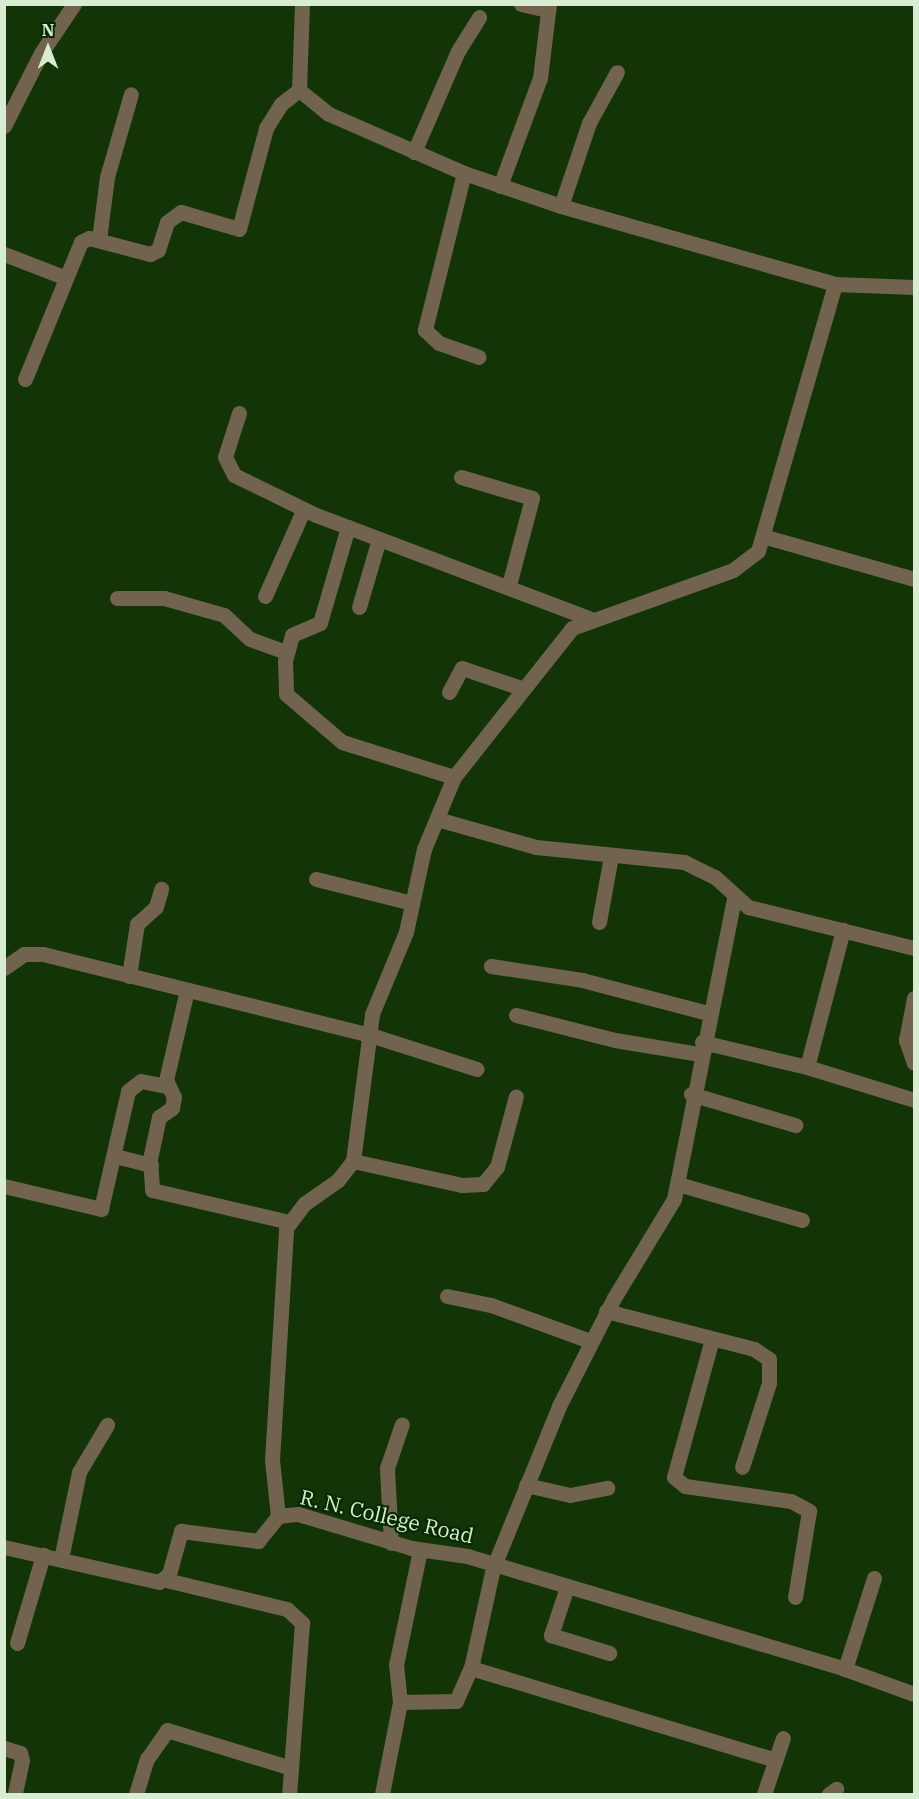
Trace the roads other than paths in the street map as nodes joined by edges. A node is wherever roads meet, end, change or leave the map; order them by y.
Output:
1 (74, 4) edge
2 (302, 4) edge
3 (521, 4) edge
4 (548, 7) edge
5 (479, 17) dead end
6 (616, 72) dead end
7 (299, 90) junction
8 (130, 93) dead end
9 (4, 126) edge
10 (414, 152) junction
11 (464, 173) junction
12 (500, 186) junction
13 (561, 206) junction
14 (99, 240) junction
15 (4, 254) edge
16 (64, 277) junction
17 (835, 284) junction
18 (915, 287) edge
19 (479, 357) dead end
20 (24, 380) dead end
21 (239, 413) dead end
22 (461, 477) dead end
23 (304, 509) junction
24 (348, 527) junction
25 (766, 537) junction
26 (379, 539) junction
27 (915, 579) edge
28 (509, 585) junction
29 (265, 596) dead end
30 (117, 598) dead end
31 (359, 607) dead end
32 (589, 618) junction
33 (286, 652) junction
34 (524, 689) junction
35 (449, 692) dead end
36 (454, 777) junction
37 (437, 819) junction
38 (612, 856) junction
39 (316, 879) dead end
40 (161, 889) dead end
41 (734, 899) junction
42 (412, 903) junction
43 (599, 922) dead end
44 (843, 930) junction
45 (915, 948) edge
46 (491, 966) dead end
47 (4, 968) edge
48 (129, 976) junction
49 (187, 990) junction
50 (915, 998) edge
51 (708, 1012) junction
52 (516, 1015) dead end
53 (367, 1034) junction
54 (701, 1048) junction
55 (915, 1062) edge
56 (807, 1067) junction
57 (477, 1070) dead end
58 (166, 1086) junction
59 (692, 1094) junction
60 (516, 1096) dead end
61 (915, 1100) edge
62 (795, 1125) dead end
63 (115, 1156) junction
64 (353, 1161) junction
65 (151, 1165) junction
66 (678, 1184) junction
67 (4, 1186) edge
68 (802, 1220) dead end
69 (290, 1222) junction
70 (447, 1296) dead end
71 (606, 1311) junction
72 (712, 1339) junction
73 (590, 1341) junction
74 (402, 1424) dead end
75 (107, 1425) dead end
76 (742, 1467) dead end
77 (525, 1485) junction
78 (607, 1488) dead end
79 (278, 1516) junction
80 (391, 1543) junction
81 (4, 1547) edge
82 (420, 1550) junction
83 (43, 1555) junction
84 (61, 1559) junction
85 (493, 1568) junction
86 (874, 1578) dead end
87 (166, 1580) junction
88 (567, 1587) junction
89 (795, 1597) dead end
90 (17, 1643) dead end
91 (609, 1653) dead end
92 (471, 1668) junction
93 (844, 1669) junction
94 (915, 1694) edge
95 (400, 1702) junction
96 (783, 1738) dead end
97 (4, 1748) edge
98 (775, 1760) junction
99 (288, 1767) junction
100 (15, 1794) edge
101 (136, 1794) edge
102 (289, 1794) edge
103 (382, 1794) edge
104 (764, 1794) edge

1 - 9 street
2 - 7 street
3 - 4 street
4 - 12 street
5 - 10 street
6 - 13 street
7 - 10 street
7 - 14 street
8 - 14 street
10 - 11 street
11 - 12 street
11 - 19 street
12 - 13 street
13 - 17 street
14 - 16 street
15 - 16 street
16 - 20 street
17 - 18 street
17 - 25 street
21 - 23 street
22 - 28 street
23 - 24 street
23 - 29 street
24 - 26 street
24 - 33 street
25 - 27 street
25 - 32 street
26 - 28 street
26 - 31 street
28 - 32 street
30 - 33 street
32 - 34 street
33 - 36 street
34 - 35 street
34 - 36 street
36 - 37 street
37 - 38 street
37 - 42 street
38 - 41 street
38 - 43 street
39 - 42 street
40 - 48 street
41 - 44 street
41 - 51 street
42 - 53 street
44 - 45 street
44 - 56 street
46 - 51 street
47 - 48 street
48 - 49 street
49 - 53 street
49 - 58 street
50 - 55 street
51 - 54 street
52 - 54 street
53 - 57 street
53 - 64 street
54 - 56 street
54 - 59 street
56 - 61 street
58 - 63 street
58 - 65 street
59 - 62 street
59 - 66 street
60 - 64 street
63 - 65 street
63 - 67 street
64 - 69 street
65 - 69 street
66 - 68 street
66 - 71 street
69 - 79 street
70 - 73 street
71 - 72 street
71 - 73 street
72 - 76 street
72 - 89 street
73 - 77 street
74 - 80 street
75 - 84 street
77 - 78 street
77 - 85 street
79 - 80 street, R. N. College Road
79 - 87 street, R. N. College Road
80 - 82 street, R. N. College Road
81 - 83 street
82 - 85 street, R. N. College Road
82 - 95 street
83 - 84 street
83 - 90 street
84 - 87 street
85 - 88 street, R. N. College Road
85 - 92 street
86 - 93 street
87 - 99 street
88 - 91 street
88 - 93 street, R. N. College Road
92 - 95 street
92 - 98 street
93 - 94 street, R. N. College Road
95 - 103 street
96 - 98 street
97 - 100 street
98 - 104 street
99 - 101 street
99 - 102 street

